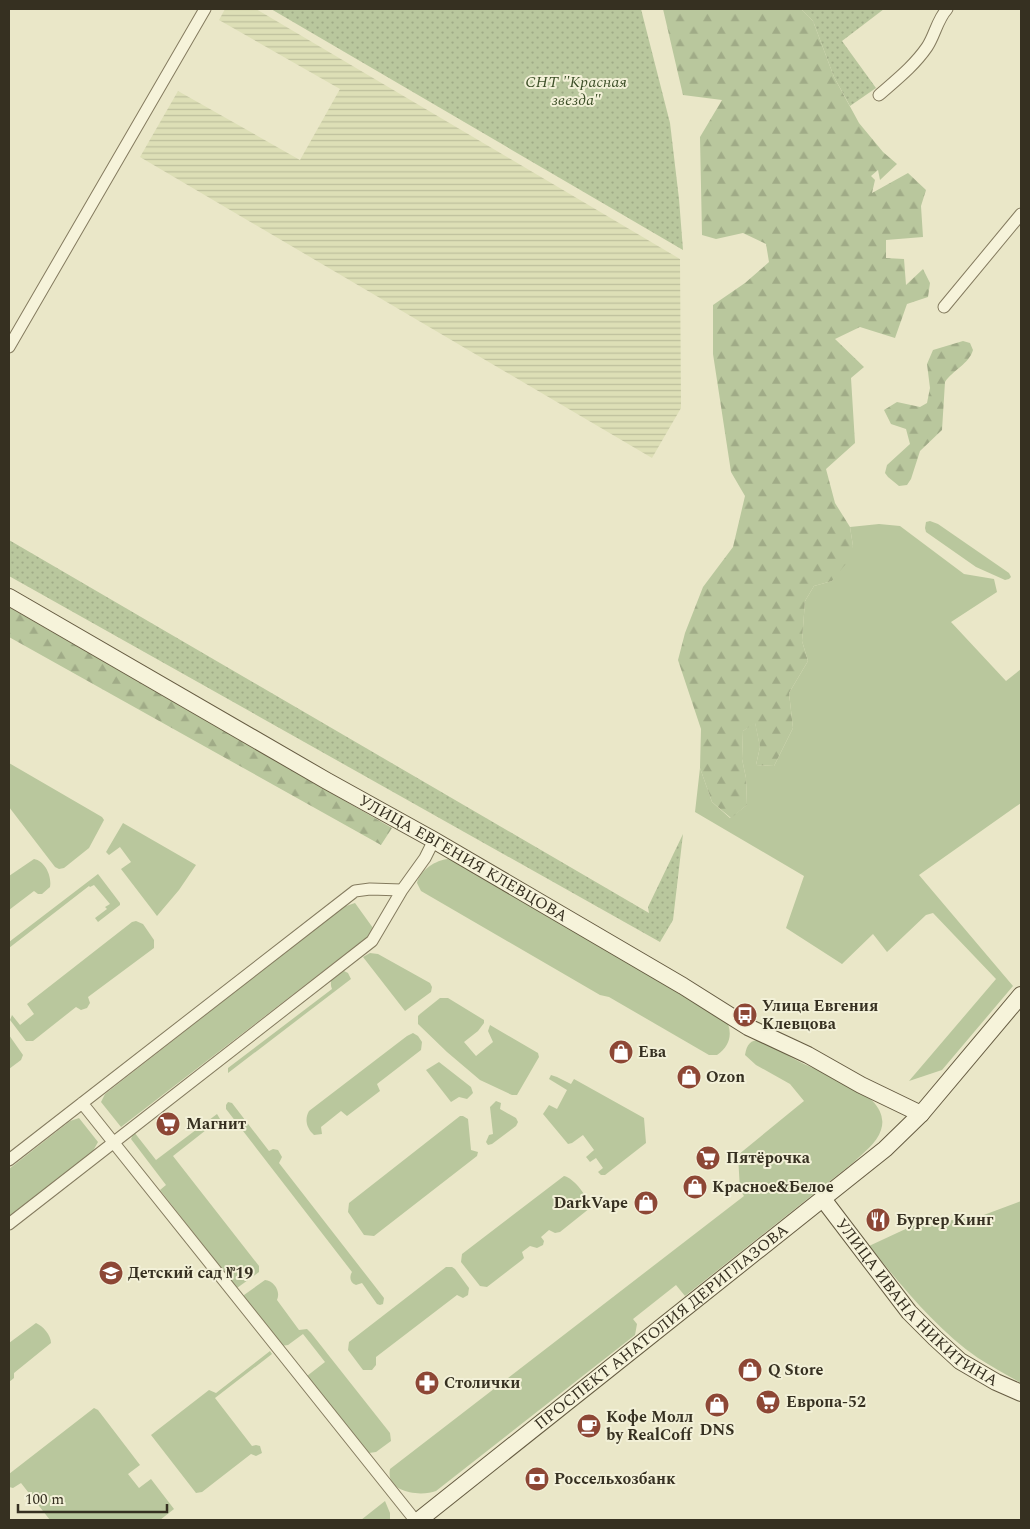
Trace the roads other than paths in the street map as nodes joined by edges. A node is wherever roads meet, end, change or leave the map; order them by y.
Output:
1 (205, 9) edge
2 (947, 9) edge
3 (879, 95) dead end
4 (1021, 214) edge
5 (944, 307) dead end
6 (9, 347) edge
7 (9, 597) edge
8 (434, 840) junction
9 (402, 890) junction
10 (1021, 995) edge
11 (82, 1103) junction
12 (921, 1114) junction
13 (113, 1143) junction
14 (9, 1160) edge
15 (823, 1199) junction
16 (9, 1224) edge
17 (1021, 1394) edge
18 (415, 1520) edge
19 (419, 1520) edge

1 - 6 street
2 - 3 street
4 - 5 street
7 - 8 main road, УЛИЦА ЕВГЕНИЯ КЛЕВЦОВА
8 - 9 street
8 - 12 main road, УЛИЦА ЕВГЕНИЯ КЛЕВЦОВА
9 - 11 street
9 - 13 street
10 - 12 main road, ПРОСПЕКТ АНАТОЛИЯ ДЕРИГЛАЗОВА
11 - 13 street
11 - 14 street
12 - 15 main road, ПРОСПЕКТ АНАТОЛИЯ ДЕРИГЛАЗОВА
13 - 16 street
13 - 18 street
15 - 17 main road, УЛИЦА ИВАНА НИКИТИНА
15 - 19 main road, ПРОСПЕКТ АНАТОЛИЯ ДЕРИГЛАЗОВА

